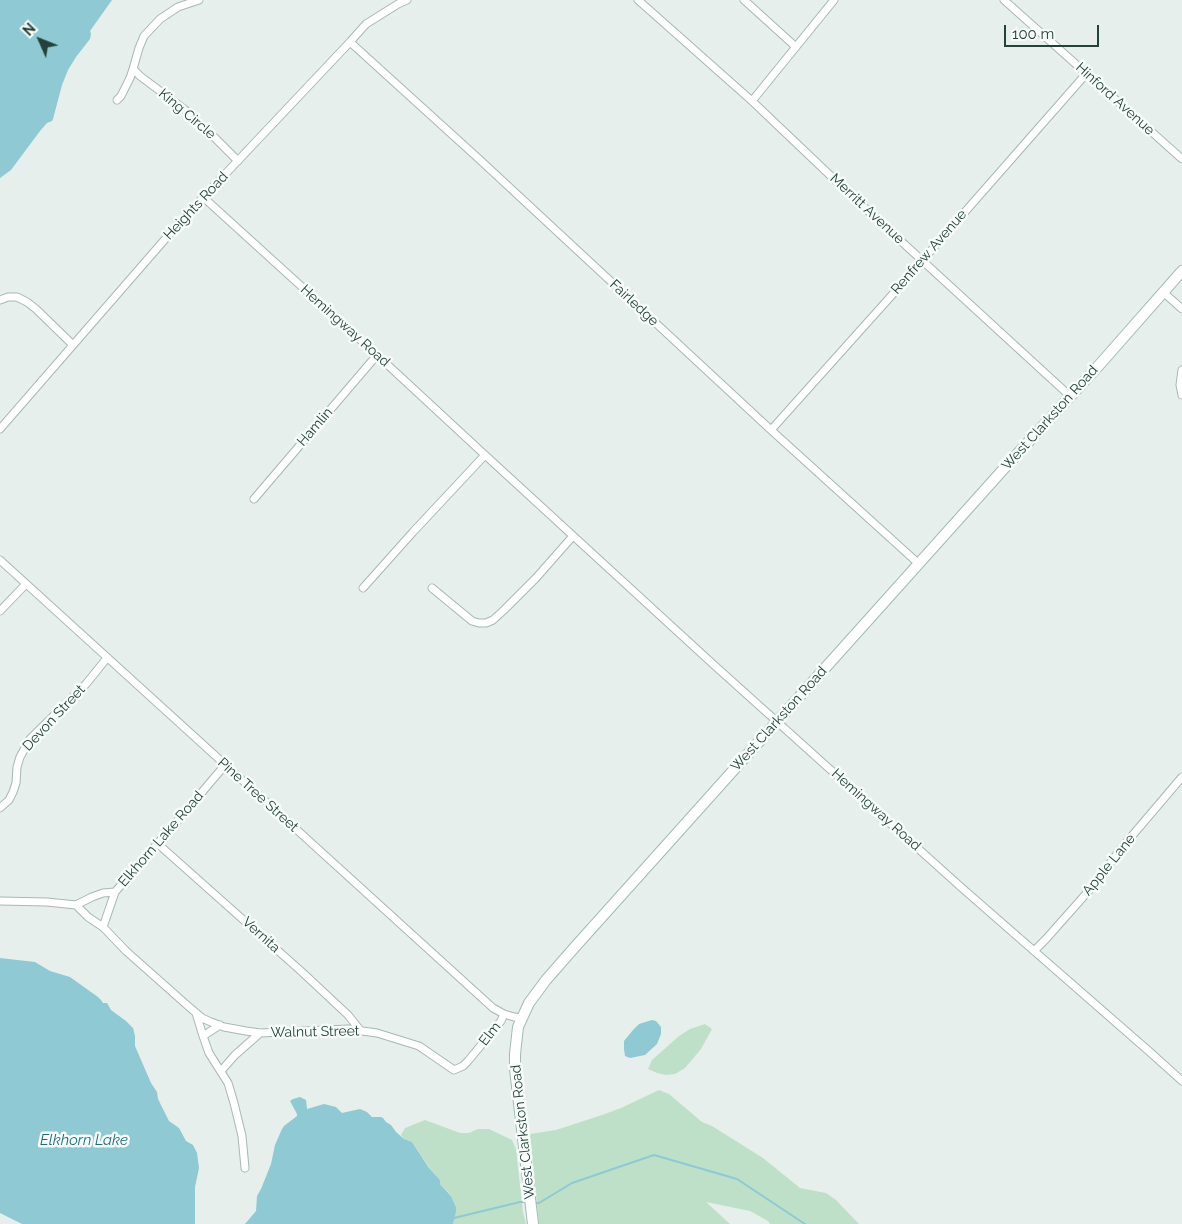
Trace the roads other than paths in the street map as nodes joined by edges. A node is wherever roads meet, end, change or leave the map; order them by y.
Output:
1 (199, 0) edge
2 (407, 0) edge
3 (638, 0) edge
4 (744, 0) edge
5 (834, 0) edge
6 (1004, 0) edge
7 (350, 42) junction
8 (796, 47) junction
9 (133, 69) junction
10 (1086, 74) junction
11 (117, 100) dead end
12 (752, 101) junction
13 (1182, 159) edge
14 (238, 161) junction
15 (203, 197) junction
16 (922, 260) junction
17 (1182, 271) edge
18 (1164, 292) junction
19 (0, 300) edge
20 (1182, 309) edge
21 (73, 345) junction
22 (377, 355) junction
23 (1182, 370) edge
24 (1182, 395) edge
25 (1070, 396) junction
26 (0, 429) edge
27 (771, 430) junction
28 (485, 456) junction
29 (254, 499) dead end
30 (572, 536) junction
31 (0, 560) edge
32 (920, 564) junction
33 (26, 584) junction
34 (363, 588) dead end
35 (432, 588) dead end
36 (0, 610) edge
37 (107, 658) junction
38 (777, 722) junction
39 (225, 765) junction
40 (1182, 777) edge
41 (0, 808) edge
42 (158, 844) junction
43 (115, 892) junction
44 (0, 901) edge
45 (76, 905) junction
46 (104, 927) junction
47 (1034, 951) junction
48 (196, 1013) junction
49 (504, 1014) junction
50 (522, 1018) junction
51 (220, 1025) junction
52 (360, 1030) junction
53 (260, 1033) junction
54 (203, 1036) junction
55 (475, 1053) joint
56 (221, 1071) junction
57 (1182, 1081) edge
58 (245, 1168) dead end
59 (534, 1224) edge

1 - 9 street
2 - 7 street, Heights Road
3 - 12 street, Merritt Avenue
4 - 8 street
5 - 8 street
6 - 10 street, Hinford Avenue
7 - 14 street, Heights Road
7 - 27 street, Fairledge
8 - 12 street
9 - 11 street
9 - 14 street, King Circle
10 - 13 street, Hinford Avenue
10 - 16 street, Renfrew Avenue
12 - 16 street, Merritt Avenue
14 - 15 street, Heights Road
15 - 21 street, Heights Road
15 - 22 street, Hemingway Road
16 - 25 street, Merritt Avenue
16 - 27 street, Renfrew Avenue
17 - 18 main road, West Clarkston Road
18 - 20 street
18 - 25 main road, West Clarkston Road
19 - 21 street
21 - 26 street, Heights Road
22 - 28 street, Hemingway Road
22 - 29 street, Hamlin
23 - 24 street
25 - 32 main road, West Clarkston Road
27 - 32 street, Fairledge
28 - 30 street, Hemingway Road
28 - 34 street
30 - 35 street
30 - 38 street, Hemingway Road
31 - 33 street, Pine Tree Street
32 - 38 main road, West Clarkston Road
33 - 36 street
33 - 37 street, Pine Tree Street
37 - 39 street, Pine Tree Street
37 - 41 street, Devon Street
38 - 47 street, Hemingway Road
38 - 50 main road, West Clarkston Road
39 - 42 street, Elkhorn Lake Road
39 - 49 street, Pine Tree Street
40 - 47 street, Apple Lane
42 - 43 street, Elkhorn Lake Road
42 - 52 street, Vernita
43 - 45 street, Elkhorn Lake Road
43 - 46 street
44 - 45 street
45 - 46 street, Walnut Street
46 - 48 street, Walnut Street
47 - 57 street, Hemingway Road
48 - 51 street, Walnut Street
48 - 54 street
49 - 50 street, Pine Tree Street
49 - 55 street, Elm
50 - 59 main road, West Clarkston Road
51 - 53 street, Walnut Street
51 - 54 street
52 - 53 street, Walnut Street
52 - 55 street, Walnut Street
53 - 56 street, Walnut Street
54 - 56 street
56 - 58 street

